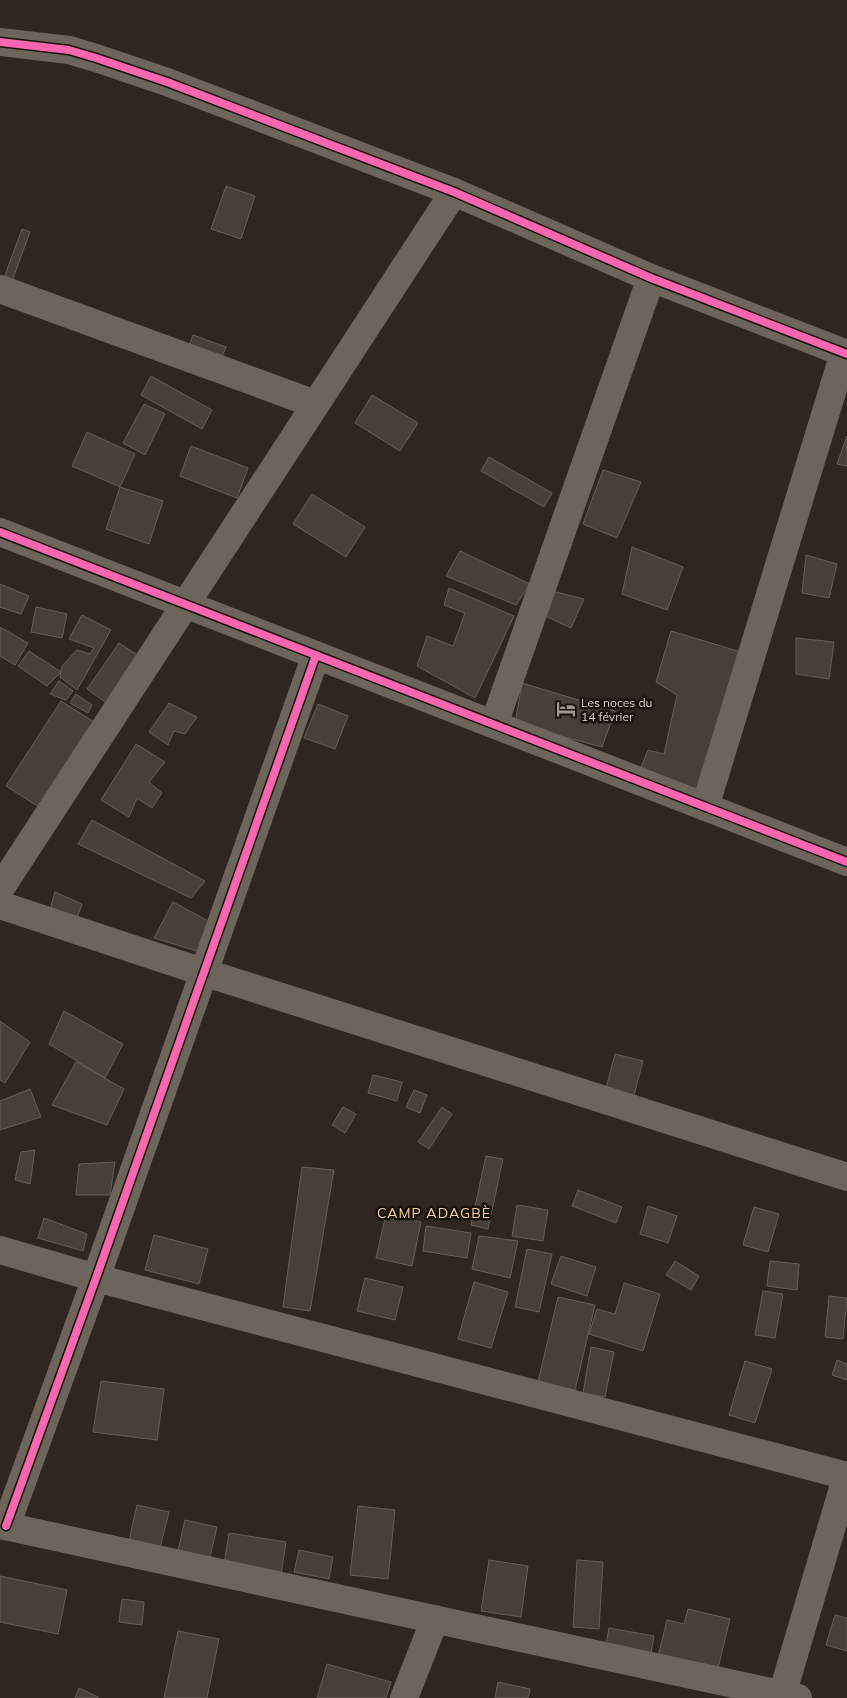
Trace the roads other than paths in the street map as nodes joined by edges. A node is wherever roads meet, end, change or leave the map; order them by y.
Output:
1 (0, 42) edge
2 (454, 192) junction
3 (651, 278) junction
4 (0, 289) edge
5 (846, 353) edge
6 (315, 404) junction
7 (0, 532) edge
8 (185, 604) junction
9 (316, 655) junction
10 (494, 724) junction
11 (705, 806) junction
12 (847, 862) edge
13 (0, 889) edge
14 (0, 905) edge
15 (203, 972) junction
16 (847, 1177) edge
17 (0, 1250) edge
18 (96, 1278) junction
19 (847, 1476) edge
20 (3, 1525) edge
21 (435, 1619) junction
22 (790, 1696) edge
23 (404, 1698) edge

1 - 2 street
2 - 3 street
2 - 6 street
3 - 5 street
3 - 10 street
4 - 6 street
5 - 11 street
6 - 8 street
7 - 8 street
8 - 9 street
8 - 13 street
9 - 10 street
9 - 15 street
10 - 11 street
11 - 12 street
14 - 15 street
15 - 16 street
15 - 18 street
17 - 18 street
18 - 19 street
18 - 20 street
19 - 22 street
20 - 21 street
21 - 22 street
21 - 23 street

